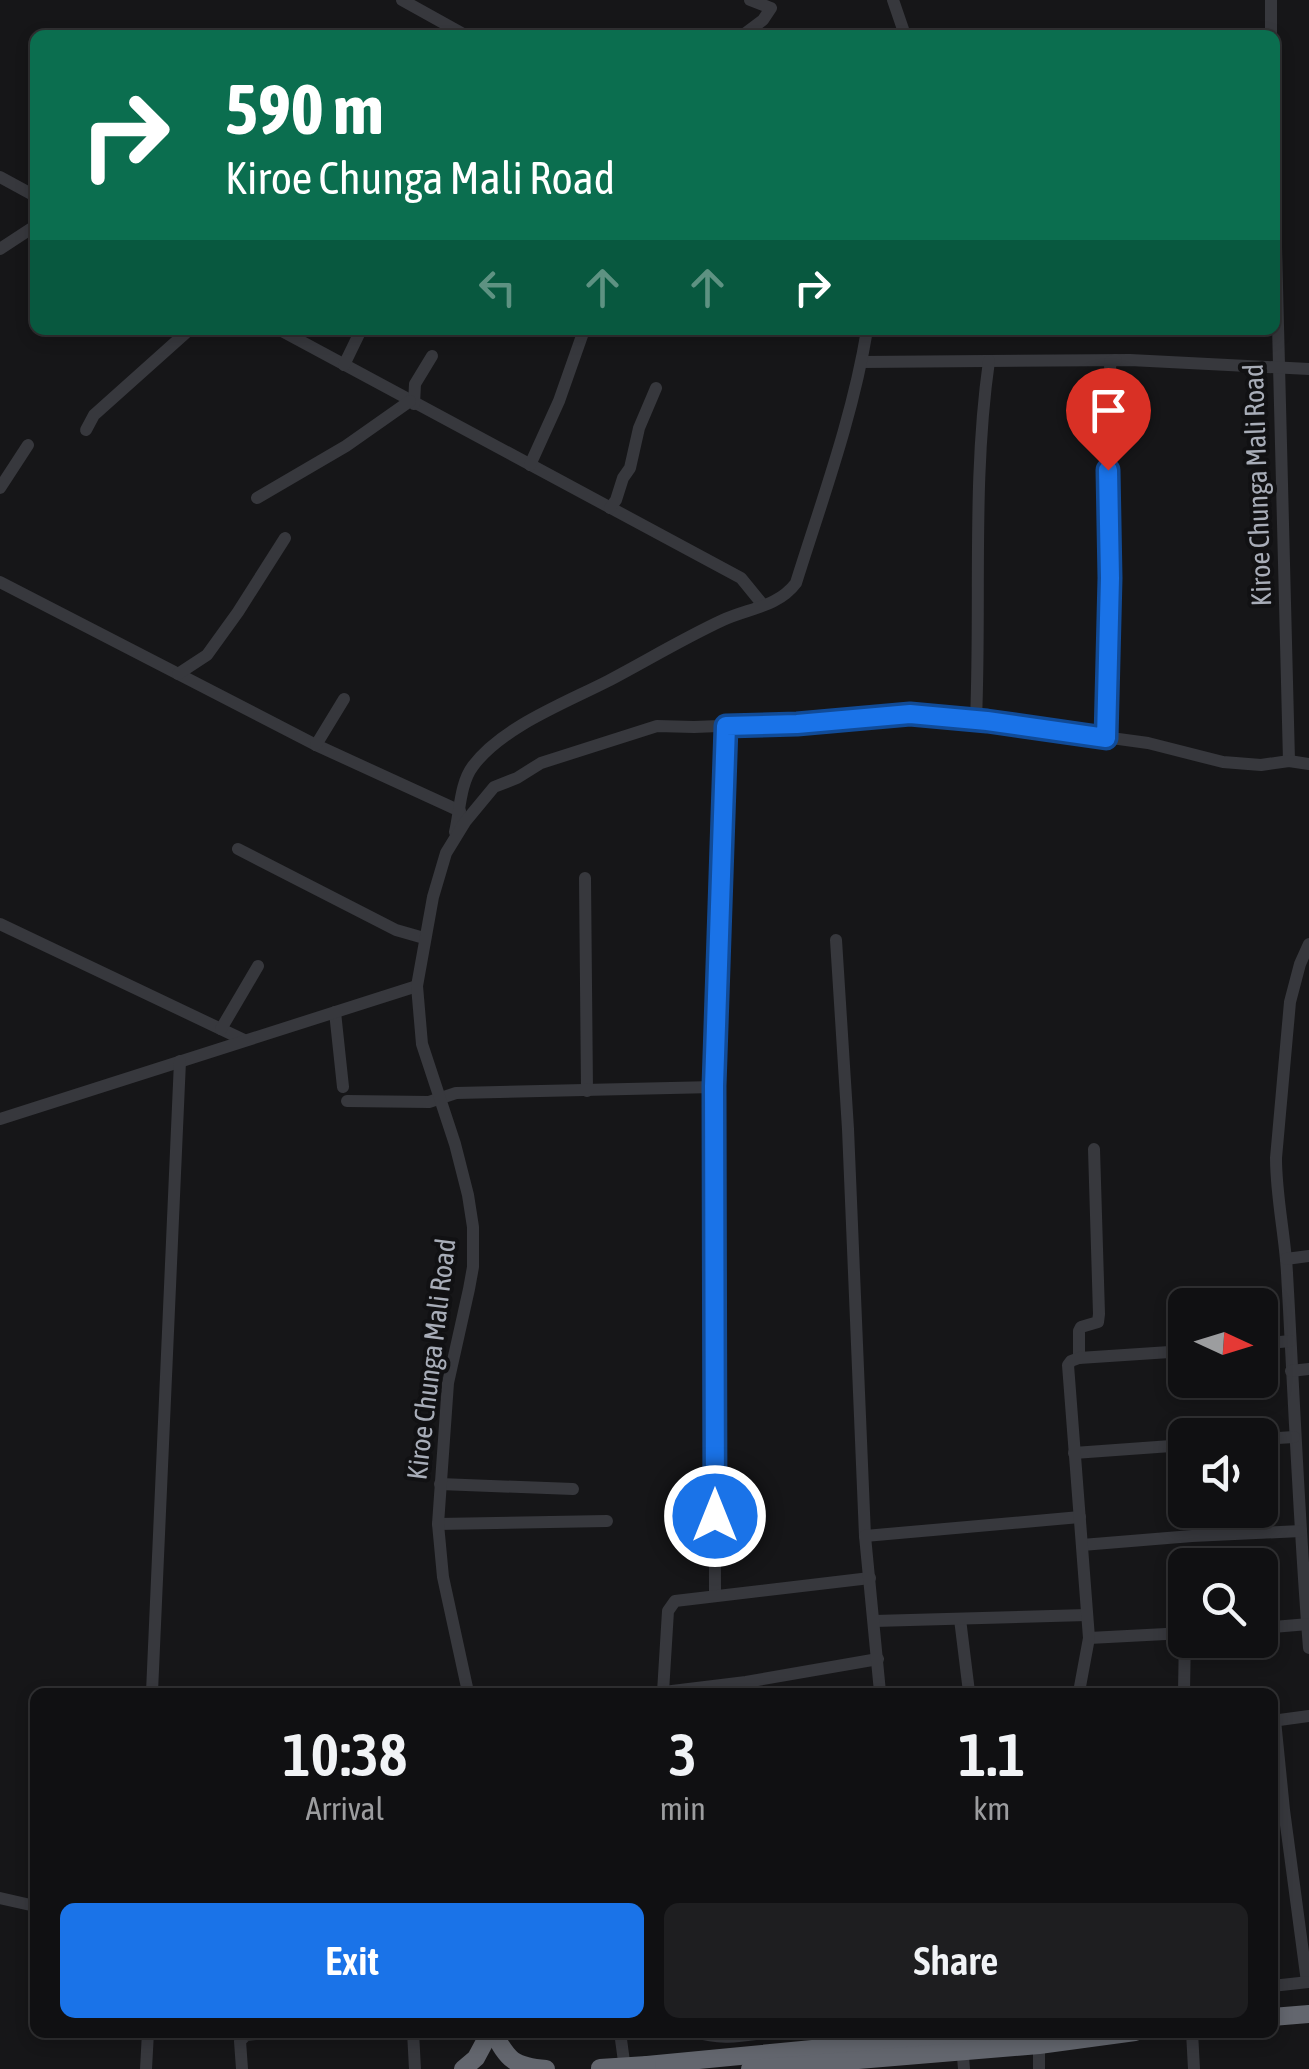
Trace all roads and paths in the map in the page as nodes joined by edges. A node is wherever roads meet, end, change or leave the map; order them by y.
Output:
1 (402, 0) edge
2 (750, 0) edge
3 (893, 0) edge
4 (1271, 0) edge
5 (456, 30) edge
6 (750, 30) edge
7 (903, 30) edge
8 (1271, 30) edge
9 (0, 177) edge
10 (30, 193) edge
11 (30, 229) edge
12 (0, 250) edge
13 (183, 335) edge
14 (289, 335) edge
15 (359, 335) edge
16 (582, 335) edge
17 (866, 335) edge
18 (1277, 335) edge
19 (432, 356) dead end
20 (1118, 360) junction
21 (989, 361) junction
22 (862, 362) junction
23 (344, 366) junction
24 (1278, 368) junction
25 (1309, 369) edge
26 (656, 388) dead end
27 (412, 403) junction
28 (86, 430) dead end
29 (28, 445) dead end
30 (530, 466) junction
31 (0, 488) edge
32 (257, 498) dead end
33 (610, 508) junction
34 (285, 538) dead end
35 (0, 582) edge
36 (763, 605) junction
37 (178, 674) junction
38 (344, 699) dead end
39 (976, 720) junction
40 (726, 726) junction
41 (1106, 738) junction
42 (316, 746) junction
43 (1289, 762) junction
44 (1309, 764) edge
45 (460, 811) junction
46 (453, 842) junction
47 (238, 849) dead end
48 (585, 878) dead end
49 (0, 924) edge
50 (424, 938) junction
51 (836, 940) dead end
52 (1309, 944) edge
53 (258, 966) dead end
54 (417, 986) junction
55 (335, 1012) junction
56 (221, 1029) junction
57 (244, 1040) junction
58 (180, 1061) junction
59 (714, 1086) junction
60 (343, 1087) dead end
61 (587, 1091) junction
62 (439, 1098) junction
63 (347, 1101) dead end
64 (0, 1119) edge
65 (1094, 1149) dead end
66 (1309, 1256) edge
67 (1286, 1259) junction
68 (1290, 1341) junction
69 (1278, 1342) edge
70 (1168, 1352) edge
71 (1079, 1358) junction
72 (1309, 1369) edge
73 (1291, 1371) junction
74 (1294, 1437) junction
75 (1278, 1438) edge
76 (1168, 1446) edge
77 (1074, 1454) junction
78 (440, 1484) junction
79 (573, 1489) dead end
80 (1080, 1518) junction
81 (607, 1521) dead end
82 (438, 1524) junction
83 (1302, 1532) junction
84 (865, 1536) junction
85 (1082, 1545) junction
86 (870, 1578) junction
87 (716, 1594) junction
88 (1087, 1615) junction
89 (960, 1618) junction
90 (874, 1621) junction
91 (1308, 1624) edge
92 (1278, 1626) edge
93 (1168, 1633) edge
94 (1089, 1638) junction
95 (1309, 1648) edge
96 (1185, 1658) edge
97 (878, 1659) junction
98 (746, 1687) edge
99 (152, 1688) edge
100 (467, 1688) edge
101 (664, 1688) edge
102 (880, 1688) edge
103 (969, 1688) edge
104 (1080, 1688) edge
105 (1184, 1688) edge
106 (1309, 1716) edge
107 (1278, 1720) edge
108 (1278, 1811) edge
109 (1302, 1891) edge
110 (0, 1898) edge
111 (30, 1905) edge
112 (1308, 1982) edge
113 (1278, 1985) edge
114 (1309, 2002) edge
115 (1278, 2005) edge
116 (1309, 2014) edge
117 (1278, 2017) edge
118 (148, 2038) edge
119 (243, 2038) edge
120 (413, 2038) edge
121 (488, 2038) edge
122 (496, 2038) edge
123 (621, 2038) edge
124 (924, 2038) edge
125 (1101, 2038) edge
126 (1192, 2038) edge
127 (1038, 2049) junction
128 (963, 2063) edge
129 (146, 2069) edge
130 (242, 2069) edge
131 (415, 2069) edge
132 (463, 2069) edge
133 (546, 2069) edge
134 (597, 2069) edge
135 (625, 2069) edge
136 (750, 2069) edge
137 (844, 2069) edge
138 (1039, 2069) edge
139 (1194, 2069) edge

1 - 5 street
2 - 6 street
3 - 7 street
4 - 8 street
9 - 10 street
11 - 12 street
13 - 28 street
14 - 23 street
15 - 23 street
16 - 30 street
17 - 22 street
18 - 24 street, Kiroe Chunga Mali Road
19 - 27 street
20 - 21 street
20 - 24 street
20 - 41 street
21 - 22 street
21 - 39 street
22 - 36 street
23 - 27 street
24 - 25 street
24 - 43 street, Kiroe Chunga Mali Road
26 - 33 street
27 - 30 street
27 - 32 street
29 - 31 street
30 - 33 street
33 - 36 street
34 - 37 street
35 - 37 street
36 - 45 street
37 - 42 street
38 - 42 street
39 - 40 street, Kiroe Chunga Mali Road
39 - 41 street, Kiroe Chunga Mali Road
40 - 46 street, Kiroe Chunga Mali Road
40 - 59 street
41 - 43 street, Kiroe Chunga Mali Road
42 - 45 street
43 - 44 street, Kiroe Chunga Mali Road
45 - 46 street
46 - 50 street, Kiroe Chunga Mali Road
47 - 50 street
48 - 61 street
49 - 56 street
50 - 54 street, Kiroe Chunga Mali Road
51 - 84 street
52 - 67 street
53 - 56 street
54 - 55 street
54 - 62 street, Kiroe Chunga Mali Road
55 - 57 street
55 - 60 street
56 - 57 street
57 - 58 street
58 - 64 street
58 - 99 street
59 - 61 street
59 - 87 street
61 - 62 street
62 - 63 street
62 - 78 street, Kiroe Chunga Mali Road
65 - 71 street
66 - 67 street
67 - 68 street
68 - 69 street
68 - 73 street
70 - 71 street
71 - 77 street
72 - 73 street
73 - 74 street
74 - 75 street
74 - 83 street
76 - 77 street
77 - 80 street
78 - 79 street
78 - 82 street, Kiroe Chunga Mali Road
80 - 84 street
80 - 85 street
81 - 82 street
82 - 100 street, Kiroe Chunga Mali Road
83 - 85 street
83 - 91 street
84 - 86 street
85 - 88 street
86 - 87 street
86 - 90 street
87 - 101 street
88 - 89 street
88 - 94 street
89 - 90 street
89 - 103 street
90 - 97 street
91 - 92 street
91 - 95 street
93 - 94 street
94 - 104 street
96 - 105 street
97 - 98 street
97 - 102 street
106 - 107 street
108 - 109 street
109 - 112 street
110 - 111 street
112 - 113 street
114 - 115 highway
116 - 117 highway
118 - 129 street
119 - 130 street
120 - 131 street
121 - 132 highway
122 - 133 highway
123 - 135 street
124 - 134 highway, bridge
125 - 127 highway
126 - 139 street
127 - 128 street
127 - 136 highway
127 - 138 street
128 - 137 street

